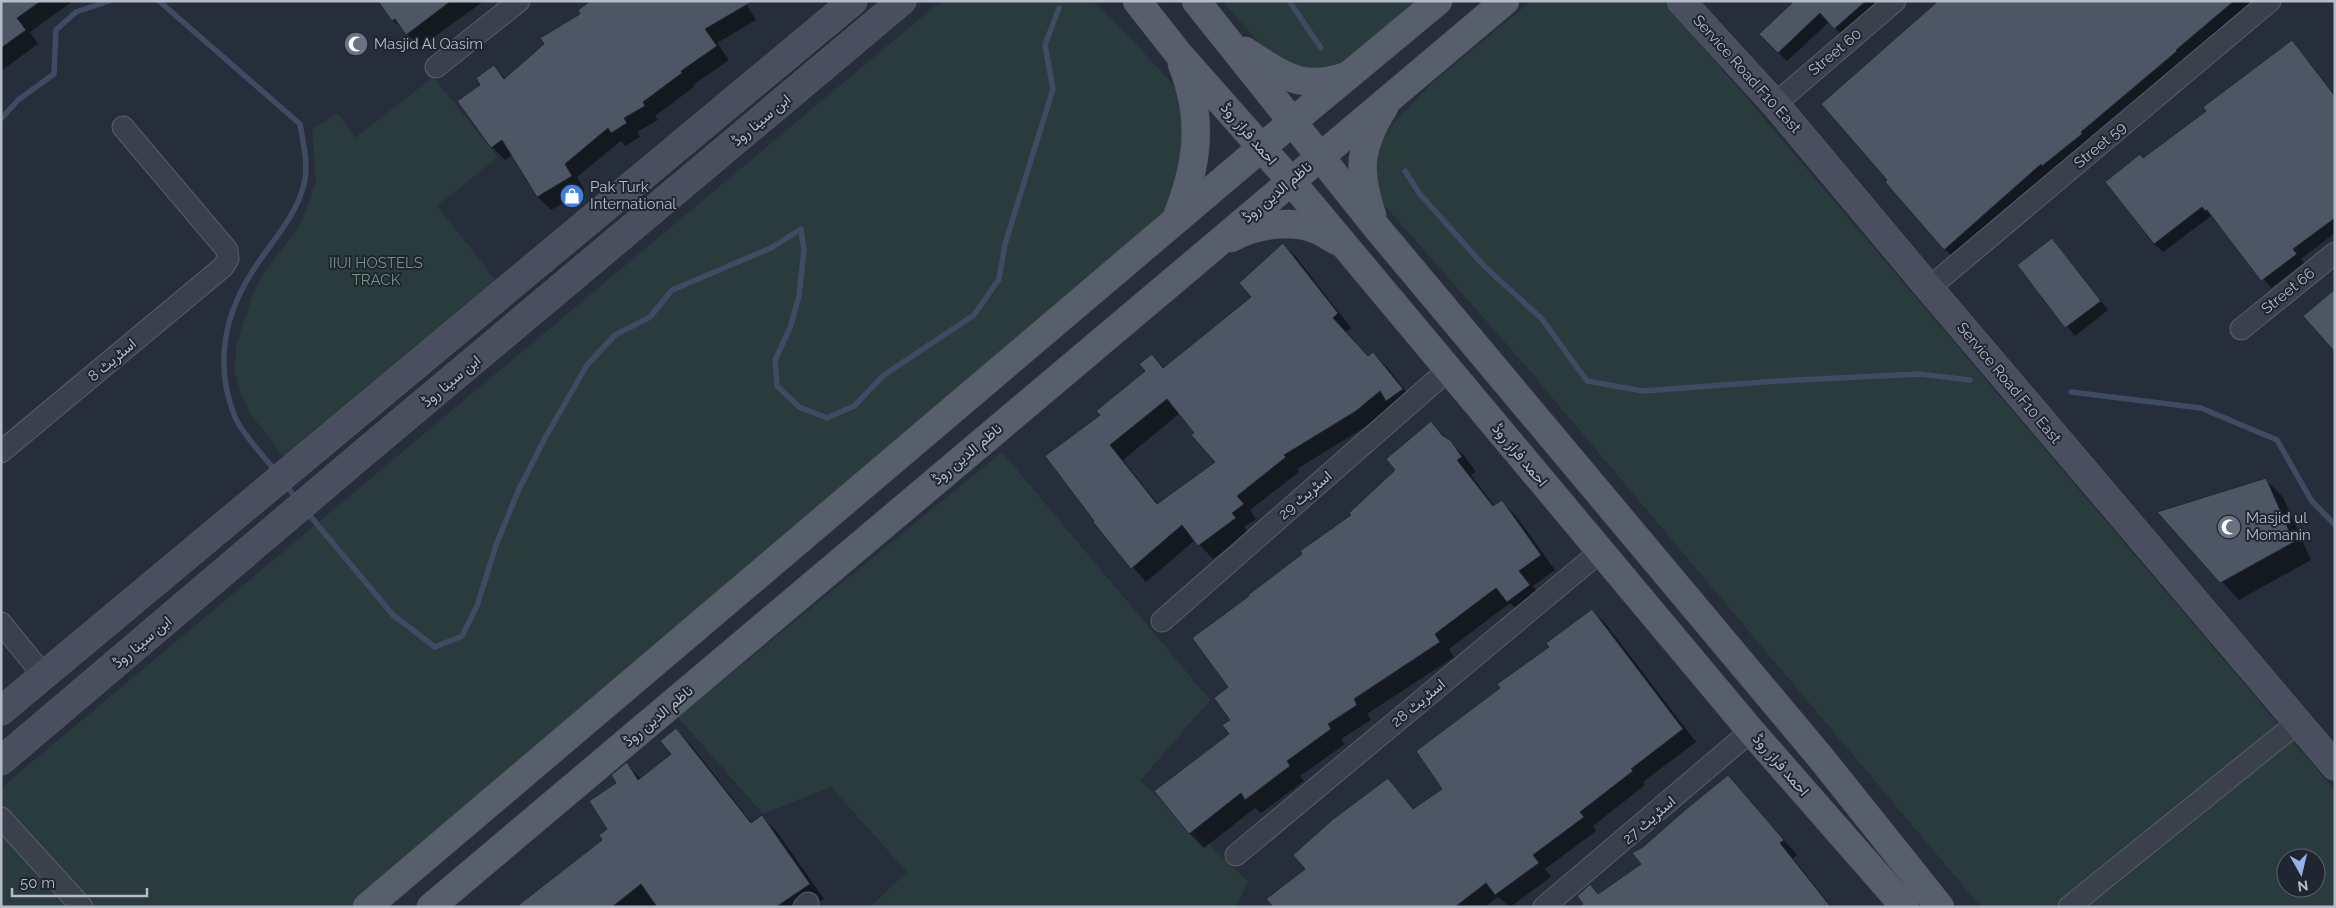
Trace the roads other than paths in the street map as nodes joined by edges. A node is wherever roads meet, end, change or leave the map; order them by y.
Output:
1 (519, 1) edge
2 (853, 1) edge
3 (902, 1) edge
4 (1137, 1) edge
5 (1196, 1) edge
6 (1438, 1) edge
7 (1504, 1) edge
8 (1681, 1) edge
9 (1895, 1) edge
10 (2270, 1) edge
11 (1227, 39) junction
12 (1177, 52) junction
13 (436, 68) dead end
14 (1351, 74) junction
15 (1389, 97) junction
16 (1775, 104) junction
17 (1292, 122) junction
18 (123, 127) dead end
19 (1262, 148) junction
20 (1320, 156) junction
21 (1290, 180) junction
22 (1174, 222) junction
23 (1377, 228) junction
24 (1345, 246) junction
25 (1204, 253) junction
26 (2335, 253) edge
27 (1929, 288) junction
28 (503, 294) junction
29 (524, 321) junction
30 (2241, 329) dead end
31 (1448, 369) junction
32 (1, 452) edge
33 (1601, 551) junction
34 (1162, 621) dead end
35 (1, 623) edge
36 (44, 676) junction
37 (1, 711) edge
38 (2296, 722) junction
39 (1752, 731) junction
40 (2331, 755) edge
41 (1, 761) edge
42 (1, 818) edge
43 (1236, 855) dead end
44 (1900, 905) edge
45 (82, 907) edge
46 (367, 907) edge
47 (431, 907) edge
48 (1544, 907) edge
49 (1940, 907) edge
50 (2069, 907) edge

1 - 13 street
2 - 28 main road
3 - 29 main road, ابن سینا روڈ
4 - 12 main road, احمد فراز روڈ
5 - 11 main road
6 - 14 main road
7 - 15 main road, ناظم الدین روڈ
8 - 16 main road, Service Road F10 East
9 - 16 street, Street 60
10 - 27 street, Street 59
11 - 14 main road
11 - 17 main road
12 - 19 main road, احمد فراز روڈ
12 - 22 main road
14 - 17 main road
15 - 20 main road, ناظم الدین روڈ
15 - 23 main road
16 - 27 main road, Service Road F10 East
17 - 19 main road
17 - 20 main road
18 - 32 street, اسٹریٹ 8
19 - 21 main road, احمد فراز روڈ
19 - 22 main road
20 - 21 main road, ناظم الدین روڈ
20 - 23 main road
21 - 24 main road, احمد فراز روڈ
21 - 25 main road, ناظم الدین روڈ
22 - 46 main road
23 - 49 main road
24 - 25 main road
24 - 31 main road, احمد فراز روڈ
25 - 47 main road, ناظم الدین روڈ
26 - 30 street, Street 66
27 - 38 main road, Service Road F10 East
28 - 29 main road
28 - 36 main road
29 - 41 main road, ابن سینا روڈ
31 - 33 main road, احمد فراز روڈ
31 - 34 street, اسٹریٹ 29
33 - 39 main road, احمد فراز روڈ
33 - 43 street, اسٹریٹ 28
35 - 36 street
36 - 37 main road
38 - 40 main road, Service Road F10 East
38 - 50 street
39 - 44 main road, احمد فراز روڈ
39 - 48 street, اسٹریٹ 27
42 - 45 street

